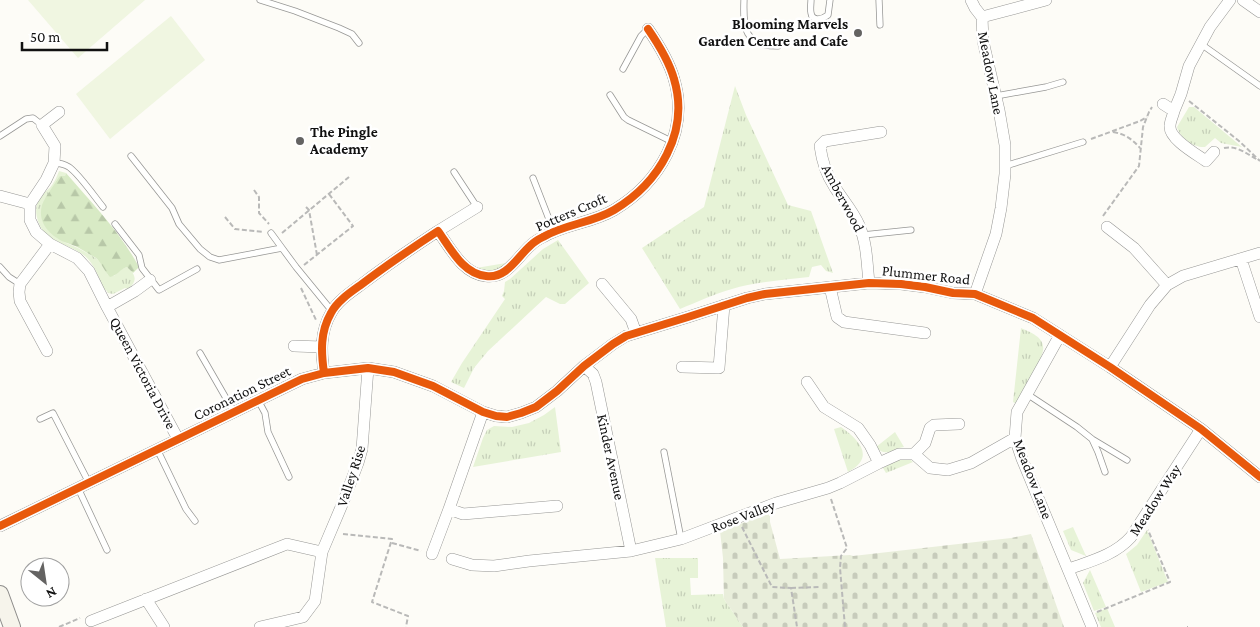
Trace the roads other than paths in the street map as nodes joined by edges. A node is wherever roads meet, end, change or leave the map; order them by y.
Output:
1 (260, 0) edge
2 (744, 0) edge
3 (811, 0) edge
4 (830, 0) edge
5 (879, 0) edge
6 (971, 0) edge
7 (1046, 0) edge
8 (1230, 0) edge
9 (1243, 0) edge
10 (1260, 12) edge
11 (982, 17) junction
12 (880, 25) dead end
13 (648, 29) joint
14 (358, 43) dead end
15 (1201, 44) junction
16 (778, 46) dead end
17 (622, 69) dead end
18 (1063, 82) dead end
19 (1260, 86) edge
20 (610, 95) dead end
21 (996, 96) junction
22 (1163, 104) road end
23 (1174, 111) junction
24 (59, 112) dead end
25 (42, 125) junction
26 (881, 132) dead end
27 (0, 136) edge
28 (673, 142) junction
29 (1083, 142) road end
30 (1214, 152) road end
31 (131, 156) dead end
32 (54, 163) junction
33 (1005, 166) junction
34 (454, 172) dead end
35 (533, 178) dead end
36 (0, 196) edge
37 (30, 204) junction
38 (477, 207) joint
39 (103, 208) dead end
40 (115, 224) dead end
41 (1107, 227) road end
42 (911, 230) dead end
43 (438, 231) junction
44 (554, 232) junction
45 (271, 233) road end
46 (863, 234) junction
47 (50, 244) junction
48 (282, 248) junction
49 (1260, 253) edge
50 (1241, 259) junction
51 (0, 266) edge
52 (197, 269) dead end
53 (150, 280) junction
54 (869, 283) junction
55 (20, 284) junction
56 (602, 284) dead end
57 (1167, 285) junction
58 (830, 287) junction
59 (975, 294) junction
60 (724, 306) junction
61 (107, 307) junction
62 (332, 311) junction
63 (1260, 317) edge
64 (636, 333) junction
65 (925, 333) dead end
66 (1060, 334) junction
67 (294, 346) dead end
68 (322, 347) junction
69 (47, 352) dead end
70 (200, 353) dead end
71 (584, 366) junction
72 (682, 367) dead end
73 (1110, 367) junction
74 (368, 368) junction
75 (324, 373) junction
76 (807, 382) dead end
77 (1027, 394) junction
78 (258, 400) junction
79 (234, 412) junction
80 (482, 412) junction
81 (507, 416) joint
82 (40, 419) dead end
83 (959, 424) dead end
84 (1201, 429) junction
85 (1016, 438) junction
86 (178, 439) junction
87 (1092, 439) junction
88 (157, 449) junction
89 (664, 452) dead end
90 (914, 454) junction
91 (1127, 460) dead end
92 (879, 463) junction
93 (1105, 472) dead end
94 (288, 477) dead end
95 (1260, 477) edge
96 (84, 485) junction
97 (557, 506) dead end
98 (448, 509) junction
99 (195, 521) dead end
100 (0, 526) edge
101 (681, 539) junction
102 (106, 550) dead end
103 (631, 551) junction
104 (322, 552) junction
105 (432, 554) dead end
106 (452, 559) dead end
107 (1069, 569) junction
108 (0, 594) edge
109 (146, 599) junction
110 (92, 621) road end
111 (12, 627) edge
112 (164, 627) edge
113 (260, 627) edge
114 (1092, 627) edge

1 - 14 lane
2 - 16 lane
3 - 4 lane
5 - 12 lane
6 - 11 street, Meadow Lane
7 - 11 street
8 - 15 street
9 - 10 street
11 - 21 street, Meadow Lane
13 - 17 lane
13 - 28 street, Potters Croft
15 - 19 lane
15 - 23 street
18 - 21 lane
20 - 28 lane
21 - 33 street, Meadow Lane
22 - 23 street
23 - 30 street
24 - 25 street
25 - 27 lane
25 - 32 street
26 - 46 street, Amberwood
28 - 44 street, Potters Croft
29 - 33 lane
31 - 48 lane
32 - 37 street
32 - 39 lane
33 - 59 street, Meadow Lane
34 - 38 lane
35 - 44 lane
36 - 37 street
37 - 47 street, Queen Victoria Drive
38 - 43 street
40 - 53 lane
41 - 57 street
42 - 46 lane
43 - 44 street, Potters Croft
43 - 62 street
45 - 48 lane
46 - 54 street, Amberwood
47 - 55 street
47 - 61 street, Queen Victoria Drive
48 - 62 lane
49 - 50 street
50 - 57 street
50 - 63 street
51 - 55 lane
52 - 53 lane
53 - 61 street, Queen Victoria Drive
54 - 58 street, Plummer Road
54 - 59 street, Plummer Road
55 - 69 street
56 - 64 street
57 - 73 street
58 - 60 street, Plummer Road
58 - 65 street
59 - 66 street, Plummer Road
60 - 64 street, Plummer Road
60 - 72 street
61 - 86 street, Queen Victoria Drive
62 - 68 street
64 - 71 street, Plummer Road
66 - 73 street, Plummer Road
66 - 77 street, Meadow Lane
67 - 68 street
68 - 75 street
70 - 79 lane
71 - 81 street, Plummer Road
71 - 103 street, Kinder Avenue
73 - 84 street, Plummer Road
74 - 75 street, Coronation Street
74 - 80 street, Coronation Street
74 - 104 street, Valley Rise
75 - 78 street, Coronation Street
76 - 92 street
77 - 85 street, Meadow Lane
77 - 87 lane
78 - 79 street, Coronation Street
78 - 94 lane
79 - 86 street, Coronation Street
80 - 81 street, Coronation Street
80 - 98 street
82 - 96 lane
83 - 90 street
84 - 95 street, Plummer Road
84 - 107 street, Meadow Way
85 - 90 street
85 - 107 street, Meadow Lane
86 - 88 street, Coronation Street
87 - 91 lane
87 - 93 lane
88 - 96 street, Coronation Street
88 - 99 lane
89 - 101 lane
90 - 92 street, Rose Valley
92 - 101 street, Rose Valley
96 - 100 street, Coronation Street
96 - 102 lane
97 - 98 street
98 - 105 street
101 - 103 street, Rose Valley
103 - 106 street, Rose Valley
104 - 109 street
104 - 113 street, Valley Rise
107 - 114 street, Meadow Lane
108 - 111 street
109 - 110 street
109 - 112 street

